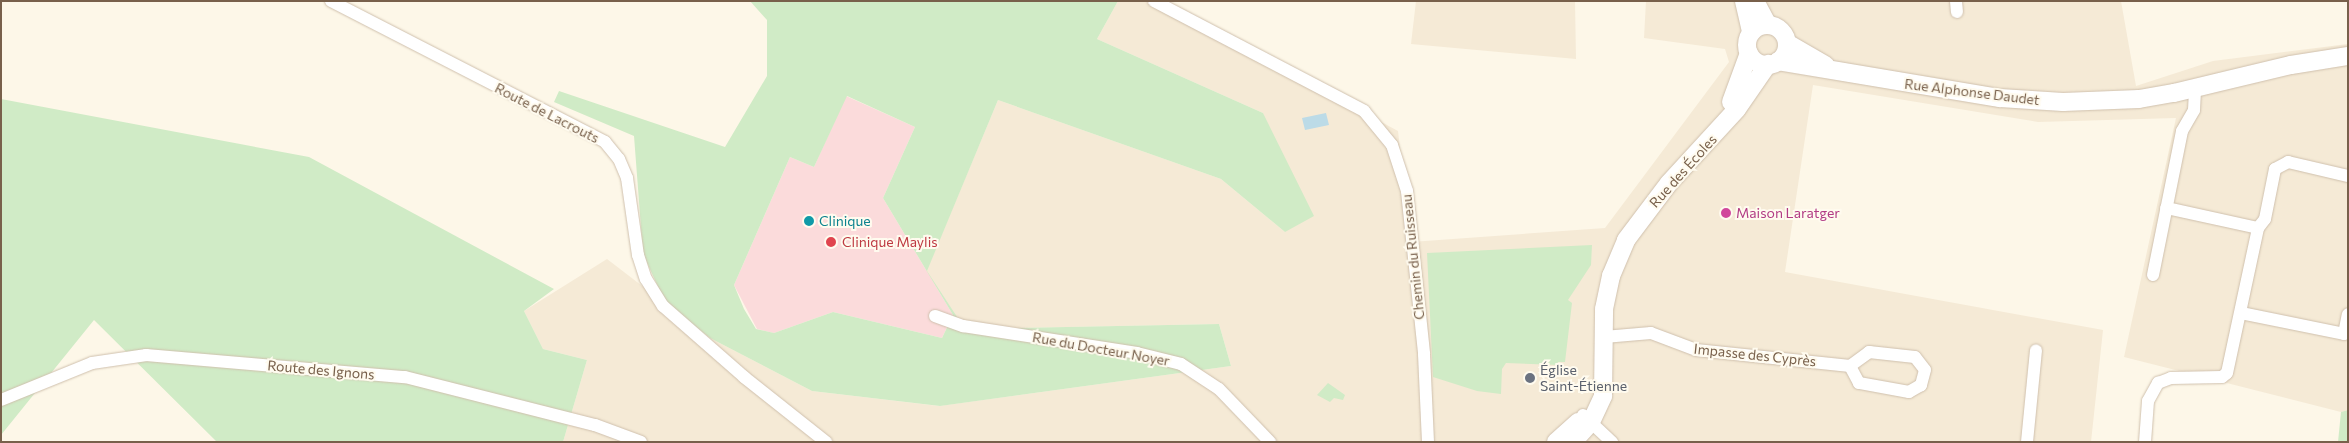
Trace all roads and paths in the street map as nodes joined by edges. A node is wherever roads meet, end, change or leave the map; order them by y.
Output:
1 (331, 1) edge
2 (1154, 1) edge
3 (1744, 1) edge
4 (1755, 1) edge
5 (1768, 25) junction
6 (1751, 32) junction
7 (1787, 43) junction
8 (1749, 53) junction
9 (2348, 56) edge
10 (1773, 63) junction
11 (1834, 71) junction
12 (2195, 89) junction
13 (1720, 130) junction
14 (2348, 176) edge
15 (2166, 208) junction
16 (2258, 228) junction
17 (2153, 275) dead end
18 (2241, 313) junction
19 (2348, 314) edge
20 (935, 316) dead end
21 (1604, 344) junction
22 (2036, 350) dead end
23 (1850, 366) junction
24 (1, 400) edge
25 (1587, 418) junction
26 (641, 442) edge
27 (826, 442) edge
28 (1270, 442) edge
29 (1428, 442) edge
30 (1556, 442) edge
31 (1573, 442) edge
32 (1612, 442) edge
33 (2027, 442) edge
34 (2145, 442) edge

1 - 27 street, Route de Lacrouts
2 - 29 street, Chemin du Ruisseau
3 - 6 street
4 - 5 street
5 - 6 street
5 - 7 street
6 - 8 street
7 - 10 street
7 - 11 street, Rue Alphonse Daudet
8 - 10 street
8 - 13 street, Rue des Écoles
9 - 12 street, Rue Alphonse Daudet
10 - 11 street, Rue Alphonse Daudet
10 - 13 street, Rue des Écoles
11 - 12 street, Rue Alphonse Daudet
12 - 15 street
13 - 21 street, Rue des Écoles
14 - 16 street
15 - 16 street
15 - 17 street
16 - 18 street
18 - 19 street
18 - 34 street
20 - 28 street, Rue du Docteur Noyer
21 - 23 street, Impasse des Cyprès
21 - 25 street, Rue des Écoles
22 - 33 street
23 - 23 street
24 - 26 street, Route des Ignons
25 - 30 street, Rue des Écoles
25 - 31 street, Rue des Écoles
25 - 32 street

